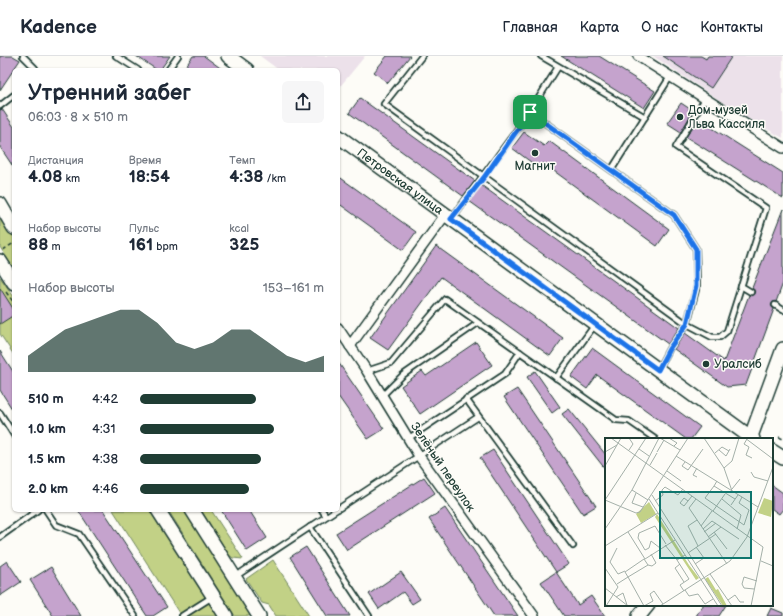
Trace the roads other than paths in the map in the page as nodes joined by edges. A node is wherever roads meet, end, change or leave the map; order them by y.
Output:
1 (23, 56) edge
2 (116, 56) edge
3 (178, 56) edge
4 (228, 56) edge
5 (422, 56) edge
6 (541, 56) edge
7 (638, 56) edge
8 (558, 67) junction
9 (35, 68) edge
10 (135, 68) edge
11 (169, 68) edge
12 (244, 68) edge
13 (670, 77) junction
14 (12, 97) edge
15 (705, 99) junction
16 (0, 106) edge
17 (530, 112) junction
18 (645, 118) junction
19 (340, 137) edge
20 (783, 148) edge
21 (612, 169) junction
22 (485, 176) junction
23 (0, 204) edge
24 (448, 217) junction
25 (12, 225) edge
26 (0, 261) edge
27 (12, 280) edge
28 (741, 286) junction
29 (751, 292) dead end
30 (775, 305) dead end
31 (783, 310) edge
32 (478, 323) junction
33 (595, 324) junction
34 (687, 324) junction
35 (340, 331) edge
36 (350, 346) junction
37 (783, 349) edge
38 (520, 352) junction
39 (658, 370) junction
40 (367, 371) junction
41 (556, 378) junction
42 (382, 396) junction
43 (466, 399) junction
44 (0, 413) edge
45 (478, 417) junction
46 (12, 431) edge
47 (409, 438) junction
48 (654, 438) edge
49 (751, 438) edge
50 (773, 452) edge
51 (419, 456) junction
52 (783, 458) edge
53 (340, 507) edge
54 (35, 512) edge
55 (47, 512) edge
56 (159, 512) edge
57 (193, 512) edge
58 (323, 512) edge
59 (332, 512) edge
60 (326, 516) junction
61 (310, 527) junction
62 (0, 537) edge
63 (573, 546) dead end
64 (234, 577) junction
65 (213, 596) junction
66 (647, 606) edge
67 (135, 616) edge
68 (182, 616) edge
69 (226, 616) edge
70 (259, 616) edge
71 (369, 616) edge
72 (534, 616) edge
73 (639, 616) edge

1 - 9 lane
2 - 10 lane
3 - 11 lane
4 - 12 main road
5 - 22 lane
6 - 8 lane
7 - 13 street
8 - 17 lane
8 - 18 lane
13 - 15 street
13 - 18 lane
14 - 16 lane
15 - 20 street
15 - 28 lane
17 - 21 lane
17 - 22 lane
18 - 21 lane
19 - 24 main road, Петровская улица
21 - 34 lane
22 - 24 lane
22 - 34 lane
23 - 25 main road
24 - 33 main road, Петровская улица
24 - 36 street
26 - 27 main road
28 - 29 lane
28 - 34 lane
30 - 31 lane
32 - 38 lane
32 - 40 lane
32 - 42 lane
33 - 39 main road, Петровская улица
33 - 41 lane
34 - 39 lane
35 - 36 street, Зелёный переулок
36 - 40 street, Зелёный переулок
37 - 49 main road
38 - 41 lane
38 - 43 lane
39 - 49 main road, Петровская улица
40 - 42 street, Зелёный переулок
41 - 48 lane
42 - 47 street, Зелёный переулок
43 - 45 lane
43 - 47 lane
44 - 46 lane
45 - 51 lane
45 - 63 lane
47 - 51 street, Зелёный переулок
50 - 52 main road
51 - 53 lane
51 - 72 street, Зелёный переулок
54 - 62 lane
55 - 67 lane
56 - 65 main road
57 - 64 main road
58 - 60 lane
59 - 60 lane
60 - 61 lane
61 - 64 lane
61 - 71 lane
64 - 70 main road
65 - 68 lane
65 - 69 main road
66 - 73 main road

